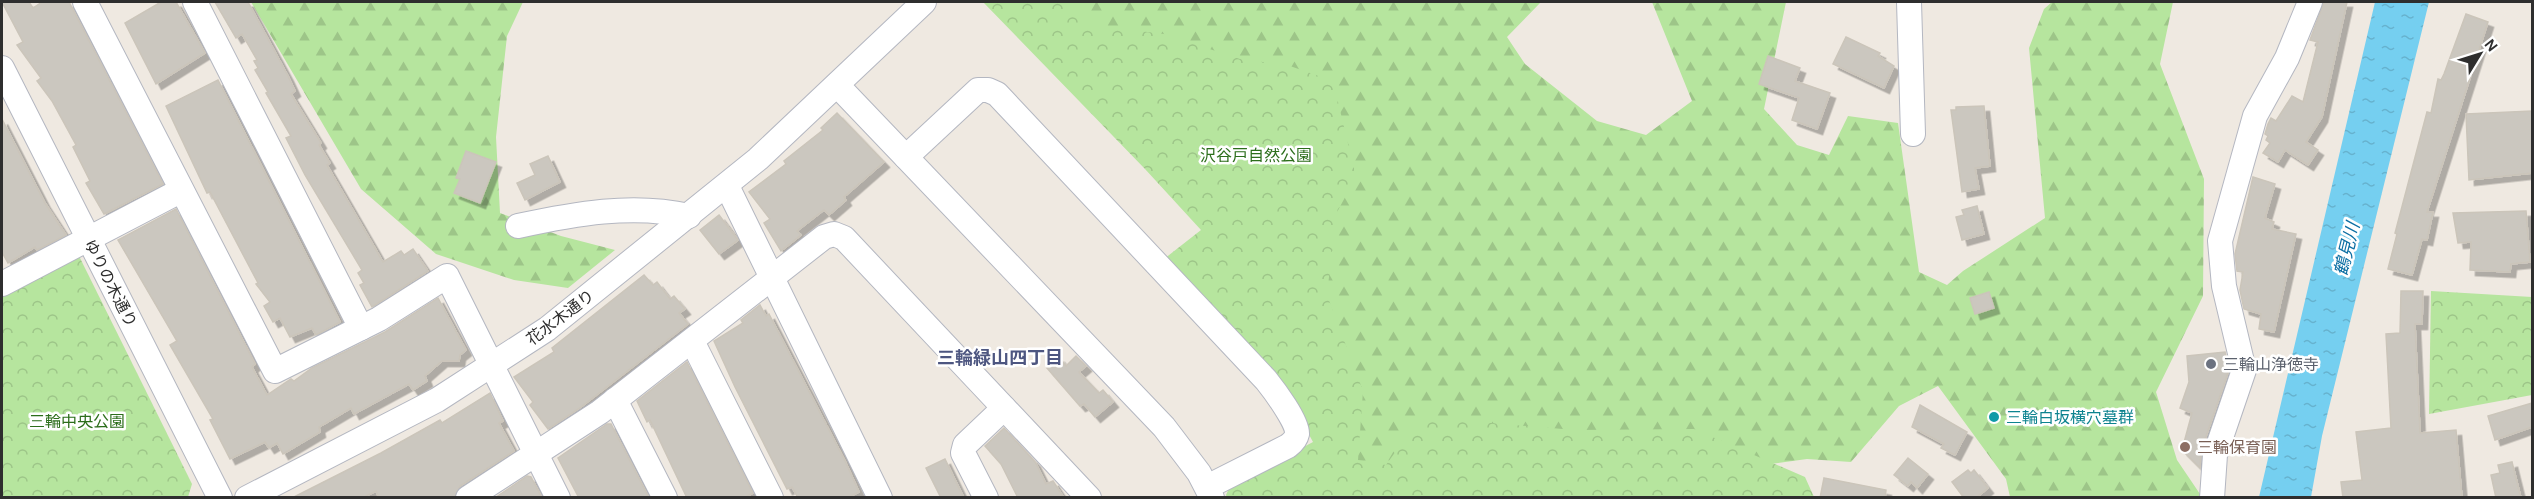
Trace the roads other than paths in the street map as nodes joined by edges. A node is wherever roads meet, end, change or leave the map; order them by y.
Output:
1 (85, 2) edge
2 (195, 2) edge
3 (924, 2) edge
4 (1909, 2) edge
5 (2310, 2) edge
6 (2, 68) edge
7 (837, 85) junction
8 (1913, 134) dead end
9 (906, 157) junction
10 (727, 186) junction
11 (180, 191) junction
12 (689, 216) junction
13 (518, 226) dead end
14 (88, 239) junction
15 (772, 278) junction
16 (2, 284) edge
17 (361, 328) junction
18 (692, 341) junction
19 (492, 366) junction
20 (615, 400) junction
21 (1004, 408) junction
22 (535, 453) junction
23 (1209, 492) edge
24 (220, 498) edge
25 (247, 498) edge
26 (468, 498) edge
27 (558, 498) edge
28 (664, 498) edge
29 (771, 498) edge
30 (880, 498) edge
31 (986, 498) edge
32 (1089, 498) edge
33 (2212, 498) edge

1 - 11 street
2 - 17 street
3 - 7 street, 花水木通り
4 - 8 street
5 - 33 street
6 - 14 street, ゆりの木通り
7 - 9 street
7 - 10 street, 花水木通り
9 - 23 street
9 - 23 street
10 - 12 street, 花水木通り
10 - 15 street
11 - 14 street
11 - 17 street
12 - 13 street
12 - 19 street, 花水木通り
14 - 16 street
14 - 24 street, ゆりの木通り
15 - 18 street
15 - 21 street
15 - 30 street
17 - 19 street
18 - 20 street
18 - 29 street
19 - 22 street
19 - 25 street, 花水木通り
20 - 22 street
20 - 28 street
21 - 31 street
21 - 32 street
22 - 26 street
22 - 27 street

